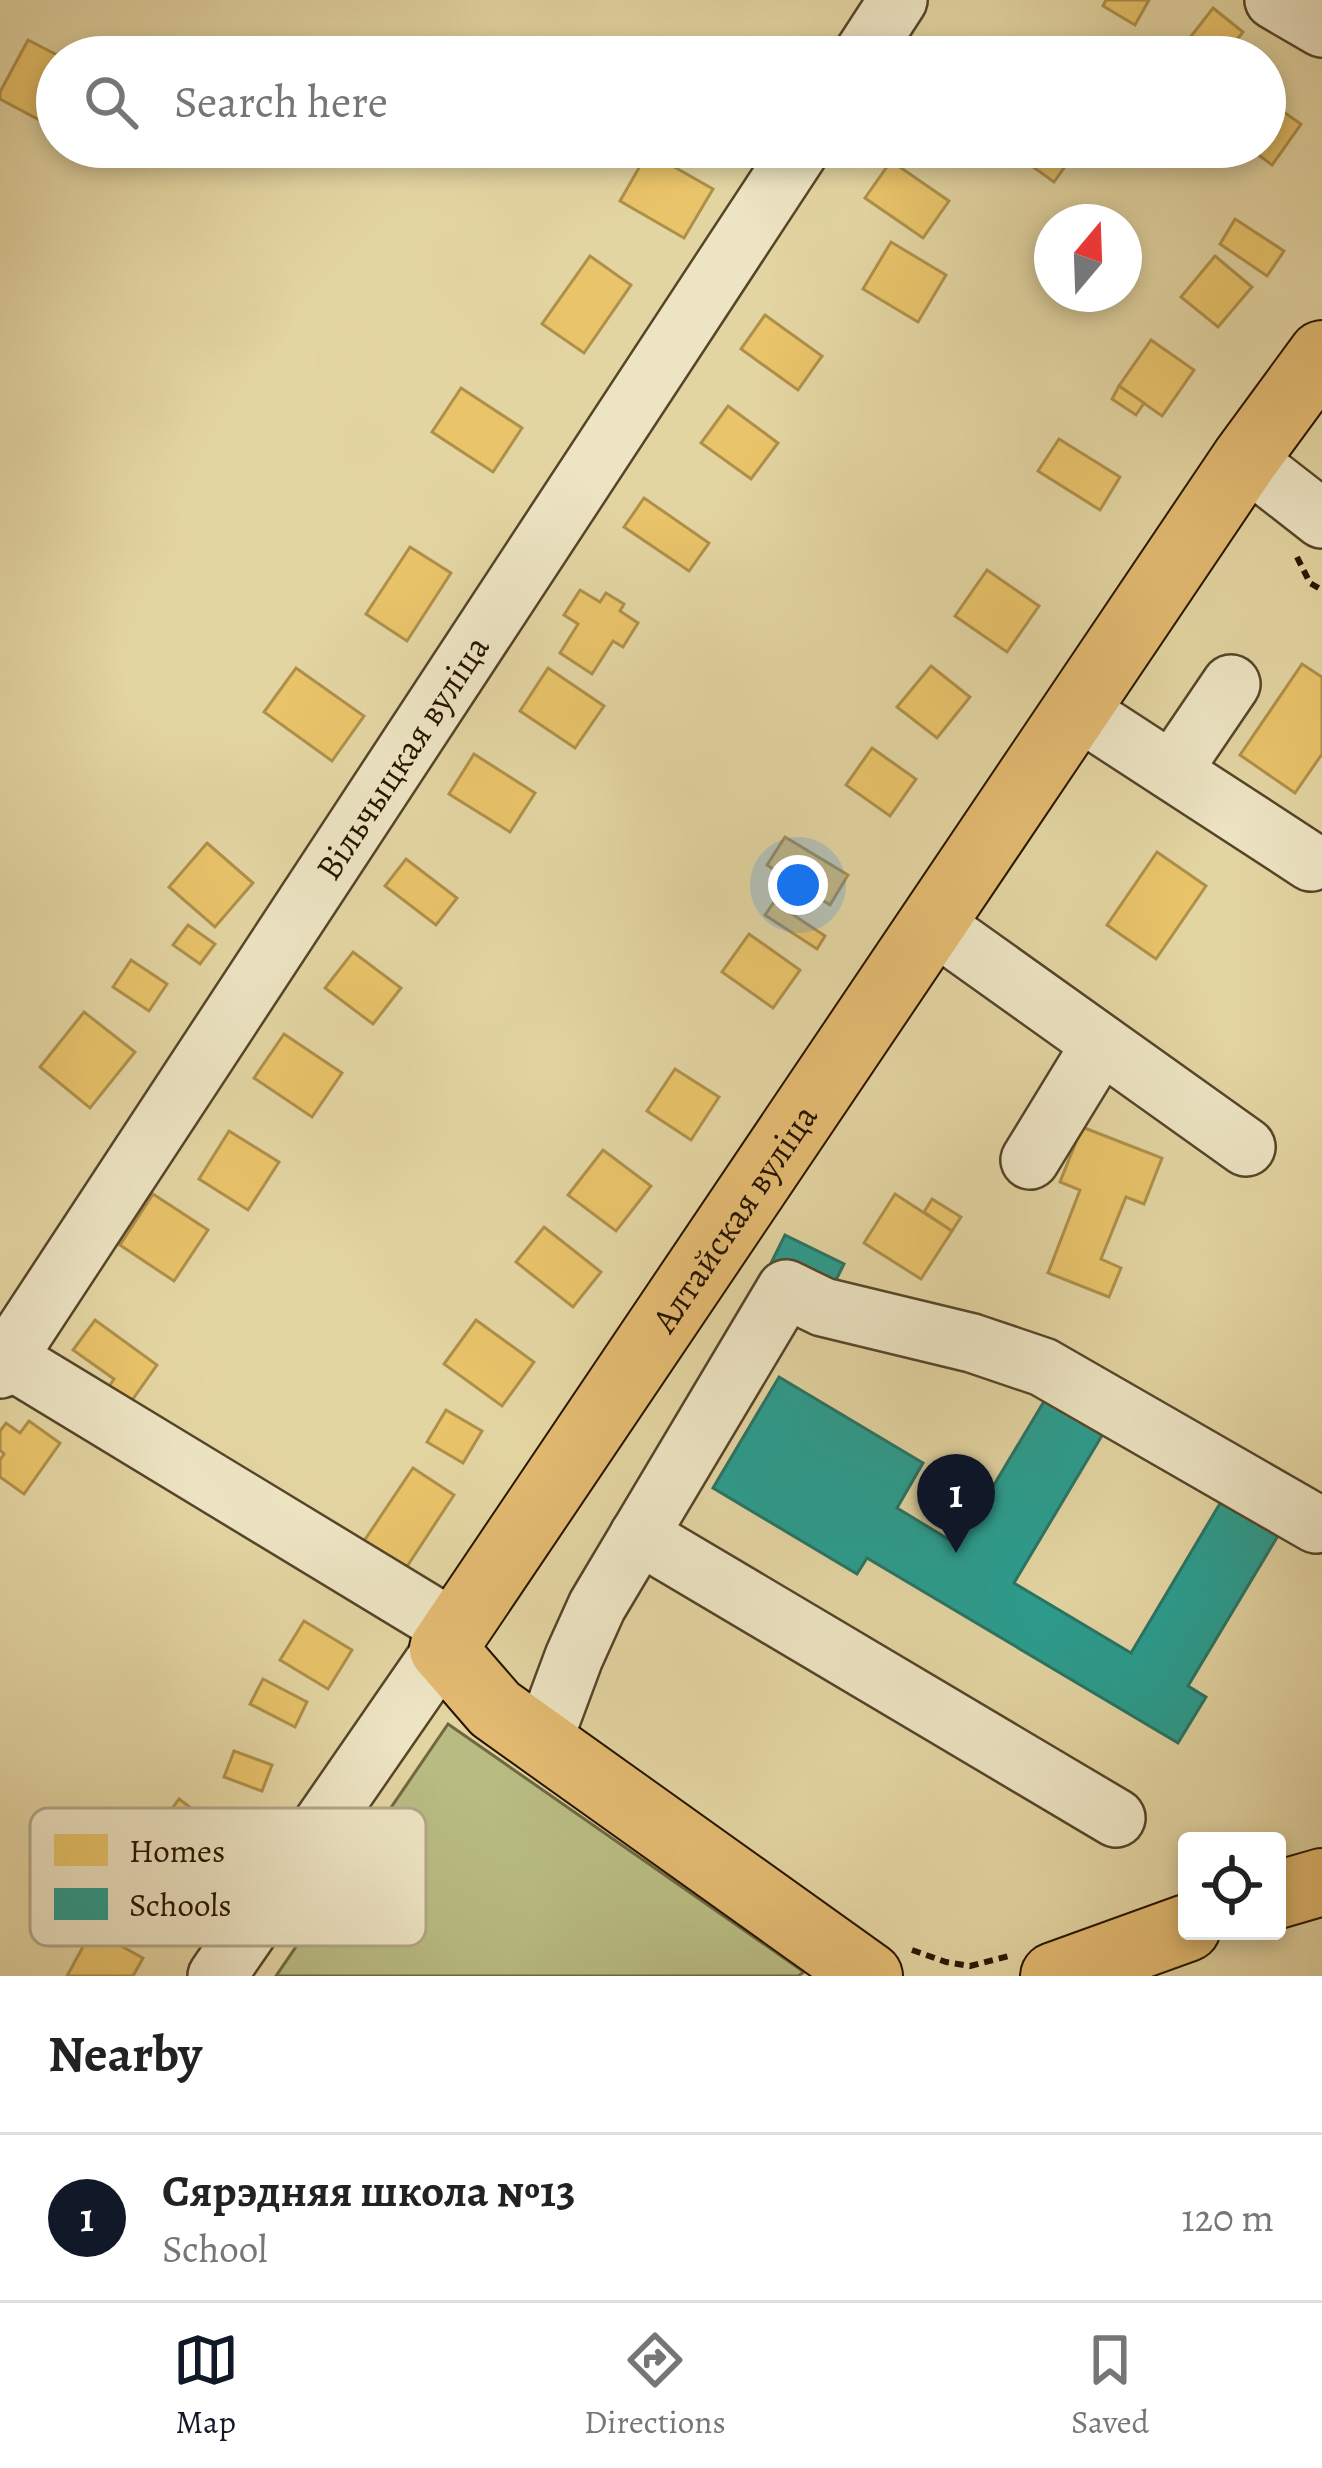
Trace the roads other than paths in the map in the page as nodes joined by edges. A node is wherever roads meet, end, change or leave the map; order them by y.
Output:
1 (898, 0) edge
2 (1274, 0) edge
3 (1322, 28) edge
4 (875, 36) edge
5 (788, 168) edge
6 (1322, 354) edge
7 (1245, 459) junction
8 (1322, 519) edge
9 (1231, 684) dead end
10 (1076, 710) junction
11 (1172, 771) junction
12 (1311, 862) dead end
13 (932, 923) junction
14 (1100, 1043) junction
15 (1246, 1147) dead end
16 (1030, 1160) dead end
17 (713, 1247) junction
18 (786, 1289) junction
19 (4, 1364) edge
20 (1316, 1524) dead end
21 (639, 1535) junction
22 (449, 1639) junction
23 (542, 1742) junction
24 (333, 1808) edge
25 (1115, 1819) dead end
26 (1322, 1882) edge
27 (1286, 1892) edge
28 (1178, 1930) edge
29 (239, 1946) edge
30 (885, 1960) edge
31 (1032, 1966) edge
32 (218, 1976) edge

1 - 4 street
2 - 3 street
5 - 19 street, Вільчыцкая вуліца
6 - 7 main road, Алтайская вуліца
7 - 8 street
7 - 10 main road, Алтайская вуліца
9 - 11 street
10 - 11 street
10 - 13 main road, Алтайская вуліца
11 - 12 street
13 - 14 street
13 - 17 main road, Алтайская вуліца
14 - 15 street
14 - 16 street
17 - 18 street
17 - 22 main road, Алтайская вуліца
18 - 20 street
18 - 21 street
19 - 22 street
21 - 23 street
21 - 25 street
22 - 23 main road
22 - 24 street, Алтайская вуліца
23 - 30 main road
26 - 27 main road
28 - 31 main road
29 - 32 street, Алтайская вуліца

